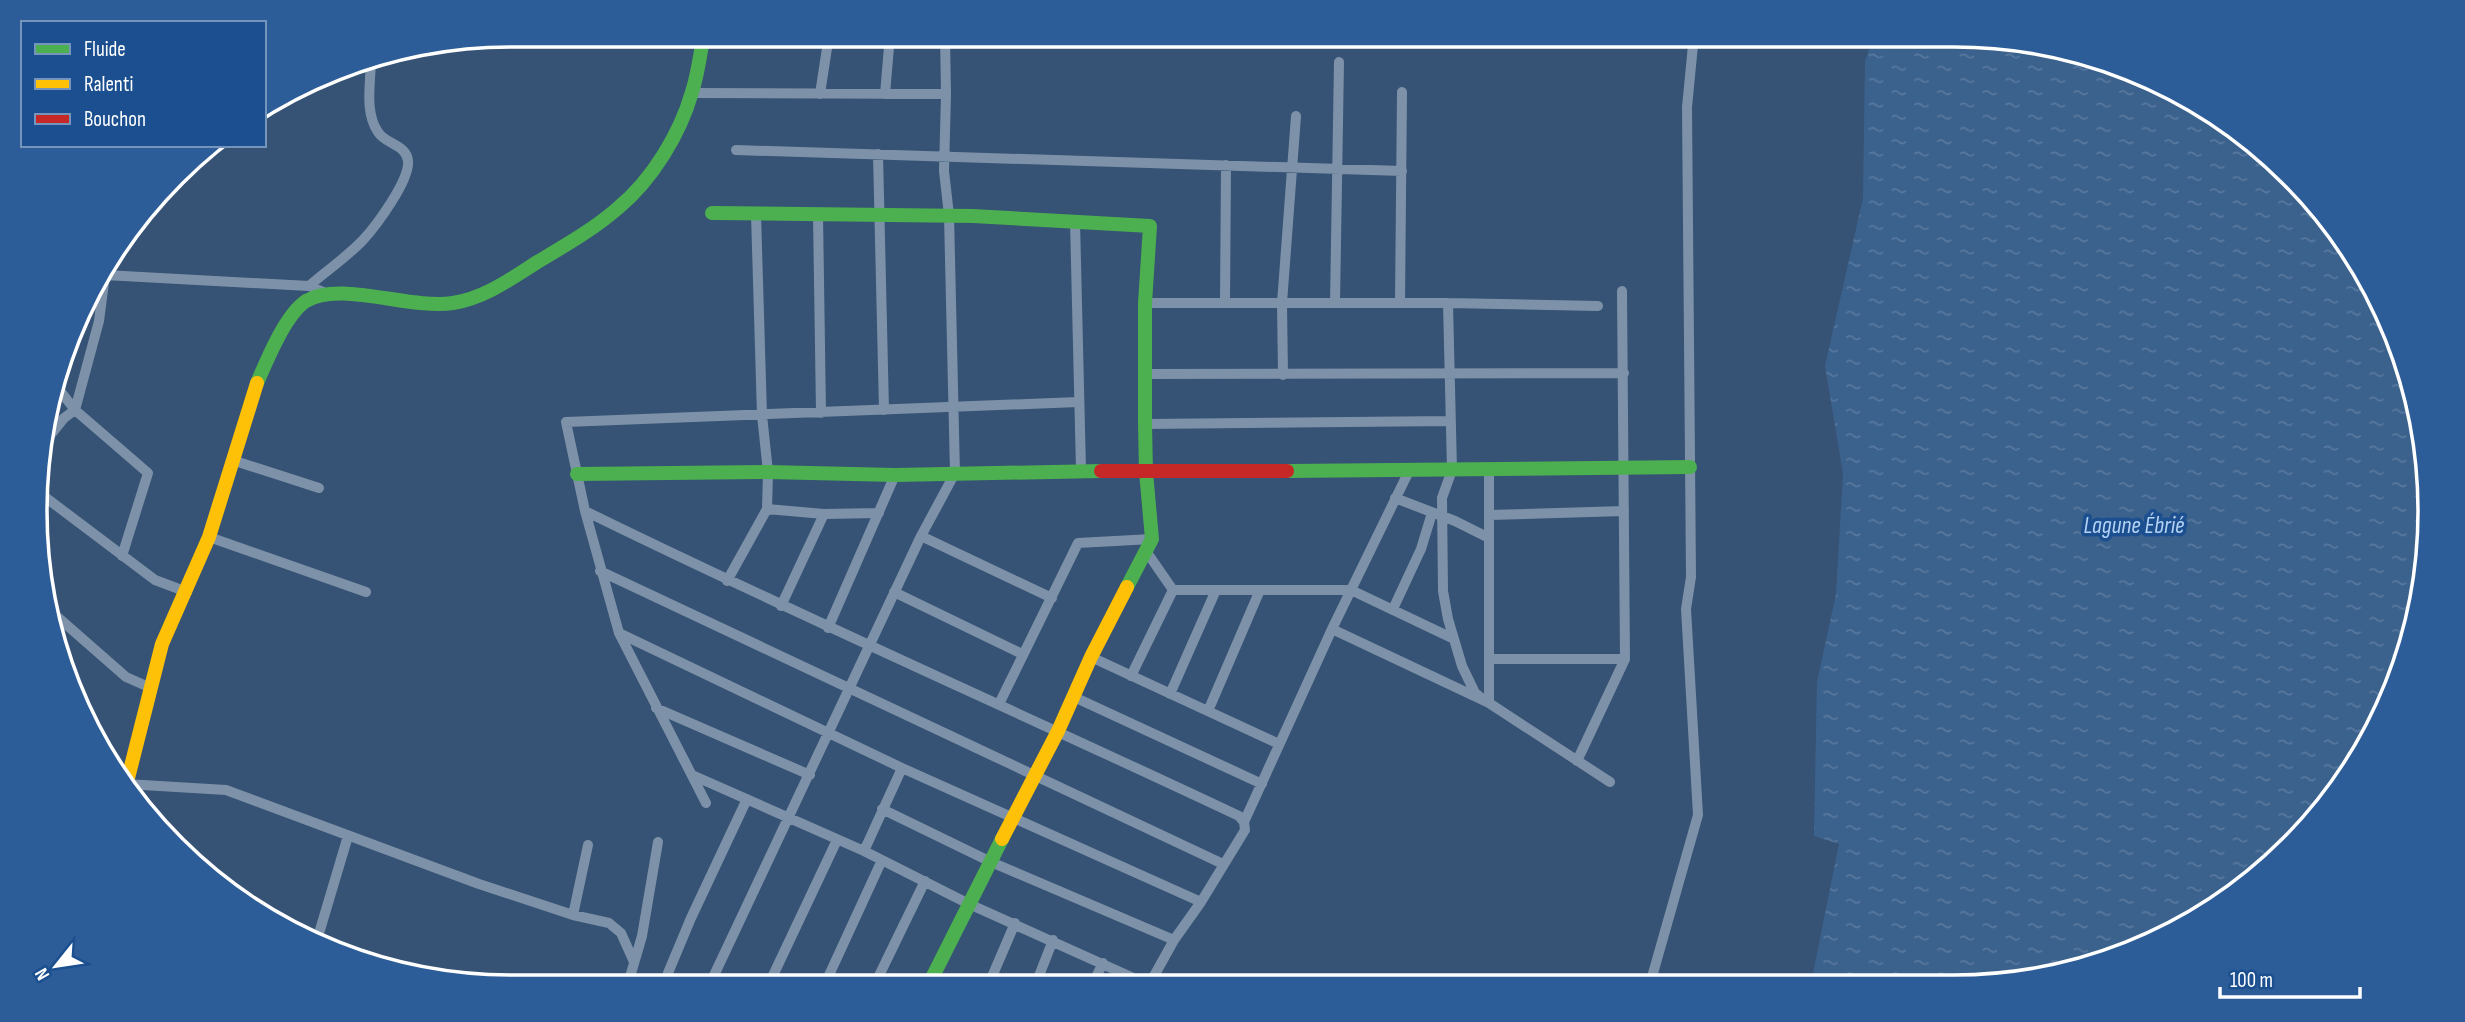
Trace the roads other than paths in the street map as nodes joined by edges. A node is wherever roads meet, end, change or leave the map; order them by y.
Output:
1 (702, 47) edge
2 (827, 47) edge
3 (889, 47) edge
4 (945, 47) edge
5 (1693, 47) edge
6 (1339, 62) dead end
7 (371, 69) edge
8 (1402, 92) dead end
9 (692, 93) junction
10 (820, 94) junction
11 (885, 94) junction
12 (946, 94) junction
13 (1296, 116) dead end
14 (736, 150) dead end
15 (878, 154) junction
16 (944, 156) junction
17 (1226, 165) junction
18 (1292, 167) junction
19 (1338, 169) junction
20 (1402, 171) junction
21 (712, 213) dead end
22 (756, 214) junction
23 (818, 214) junction
24 (880, 215) junction
25 (949, 215) junction
26 (1075, 221) junction
27 (111, 276) edge
28 (309, 286) junction
29 (1622, 291) dead end
30 (326, 293) junction
31 (100, 296) edge
32 (1145, 303) junction
33 (1225, 303) junction
34 (1282, 303) junction
35 (1335, 303) junction
36 (1401, 303) junction
37 (1448, 303) junction
38 (1598, 306) dead end
39 (1624, 373) junction
40 (1145, 374) junction
41 (1283, 375) junction
42 (1450, 375) junction
43 (62, 394) edge
44 (1078, 402) junction
45 (953, 407) junction
46 (75, 410) junction
47 (884, 410) junction
48 (821, 413) junction
49 (762, 415) junction
50 (1450, 421) junction
51 (1145, 424) junction
52 (54, 430) edge
53 (232, 460) junction
54 (1690, 467) junction
55 (1624, 468) junction
56 (1081, 470) junction
57 (1452, 470) junction
58 (1489, 470) junction
59 (1409, 471) junction
60 (768, 472) junction
61 (1146, 472) junction
62 (955, 473) junction
63 (577, 474) junction
64 (895, 475) junction
65 (319, 488) dead end
66 (1395, 498) junction
67 (47, 499) edge
68 (766, 509) junction
69 (585, 511) junction
70 (1624, 511) junction
71 (879, 513) junction
72 (824, 514) junction
73 (1437, 515) junction
74 (1489, 515) junction
75 (921, 536) junction
76 (209, 537) junction
77 (1489, 538) junction
78 (1149, 545) junction
79 (122, 556) junction
80 (600, 571) junction
81 (727, 581) junction
82 (1173, 590) junction
83 (1216, 590) junction
84 (1260, 590) junction
85 (1351, 590) junction
86 (187, 592) junction
87 (366, 592) dead end
88 (894, 592) junction
89 (1052, 598) junction
90 (781, 606) junction
91 (1393, 609) junction
92 (60, 619) edge
93 (828, 628) junction
94 (1332, 629) junction
95 (619, 633) junction
96 (1454, 639) junction
97 (869, 646) junction
98 (1022, 653) junction
99 (1091, 657) junction
100 (1489, 659) junction
101 (1625, 659) junction
102 (1131, 676) junction
103 (151, 688) junction
104 (849, 689) junction
105 (1170, 694) junction
106 (1074, 697) junction
107 (1487, 702) junction
108 (999, 704) junction
109 (656, 708) junction
110 (1208, 711) junction
111 (1058, 732) junction
112 (830, 733) junction
113 (1279, 744) junction
114 (1577, 761) junction
115 (902, 768) junction
116 (129, 774) edge
117 (692, 775) junction
118 (810, 775) junction
119 (1034, 775) junction
120 (1610, 782) dead end
121 (1262, 784) junction
122 (137, 786) edge
123 (747, 799) junction
124 (706, 803) dead end
125 (882, 809) junction
126 (789, 817) junction
127 (1013, 819) junction
128 (1244, 822) junction
129 (348, 836) junction
130 (837, 840) junction
131 (658, 842) dead end
132 (588, 845) dead end
133 (864, 851) junction
134 (882, 860) junction
135 (991, 862) junction
136 (1223, 864) junction
137 (925, 881) junction
138 (1201, 902) junction
139 (969, 904) junction
140 (573, 915) junction
141 (1015, 923) junction
142 (319, 933) edge
143 (1053, 940) junction
144 (1174, 940) junction
145 (634, 962) junction
146 (1103, 963) junction
147 (632, 975) edge
148 (668, 975) edge
149 (714, 975) edge
150 (773, 975) edge
151 (829, 975) edge
152 (879, 975) edge
153 (934, 975) edge
154 (993, 975) edge
155 (1039, 975) edge
156 (1097, 975) edge
157 (1128, 975) edge
158 (1155, 975) edge
159 (1653, 975) edge

1 - 9 street
2 - 10 street
3 - 11 street
4 - 12 street
5 - 54 street
6 - 19 street
7 - 28 street
8 - 20 street
9 - 10 street
9 - 30 street
10 - 11 street
11 - 12 street
12 - 16 street
13 - 18 street
14 - 15 street
15 - 16 street
15 - 24 street
16 - 17 street
16 - 25 street
17 - 18 street
17 - 33 street
18 - 19 street
18 - 34 street
19 - 20 street
19 - 35 street
20 - 36 street
21 - 22 street
22 - 23 street
22 - 49 street
23 - 24 street
23 - 48 street
24 - 25 street
24 - 47 street
25 - 26 street
25 - 45 street
26 - 32 street
26 - 44 street
27 - 28 street
28 - 30 street
29 - 39 street
30 - 53 street
31 - 46 street
32 - 33 street
32 - 40 street
33 - 34 street
34 - 35 street
34 - 41 street
35 - 36 street
36 - 37 street
37 - 38 street
37 - 42 street
39 - 42 street
39 - 55 street
40 - 41 street
40 - 51 street
41 - 42 street
42 - 50 street
43 - 46 street
44 - 45 street
44 - 56 street
45 - 47 street
45 - 62 street
46 - 52 street
46 - 79 street
47 - 48 street
48 - 49 street
49 - 60 street
49 - 63 street
50 - 51 street
50 - 57 street
51 - 61 street
53 - 65 street
53 - 76 street
54 - 55 street
54 - 159 street
55 - 58 street
55 - 70 street
56 - 61 street
56 - 62 street
57 - 58 street
57 - 59 street
57 - 73 street
58 - 74 street
59 - 61 street
59 - 66 street
60 - 63 street
60 - 64 street
60 - 68 street
61 - 78 street
62 - 64 street
62 - 75 street
63 - 69 street
64 - 71 street
66 - 73 street
66 - 85 street
67 - 79 street
68 - 72 street
68 - 81 street
69 - 80 street
69 - 81 street
70 - 74 street
70 - 101 street
71 - 72 street
71 - 93 street
72 - 90 street
73 - 77 street
73 - 91 street
73 - 96 street
74 - 77 street
75 - 88 street
75 - 89 street
76 - 86 street
76 - 87 street
77 - 100 street
78 - 82 street
78 - 89 street
78 - 99 street
79 - 86 street
80 - 95 street
80 - 104 street
81 - 90 street
82 - 83 street
82 - 102 street
83 - 84 street
83 - 105 street
84 - 85 street
84 - 110 street
85 - 91 street
85 - 94 street
86 - 103 street
88 - 97 street
88 - 98 street
89 - 98 street
90 - 93 street
91 - 96 street
92 - 103 street
93 - 97 street
94 - 107 street
94 - 113 street
95 - 109 street
95 - 112 street
96 - 107 street
97 - 104 street
97 - 108 street
98 - 108 street
99 - 102 street
99 - 106 street
100 - 101 street
100 - 107 street
101 - 114 street
102 - 105 street
103 - 116 street
104 - 112 street
104 - 119 street
105 - 110 street
106 - 111 street
106 - 121 street
107 - 114 street
108 - 111 street
109 - 117 street
109 - 118 street
110 - 113 street
111 - 119 street
111 - 128 street
112 - 115 street
112 - 118 street
113 - 121 street
114 - 120 street
115 - 125 street
115 - 127 street
117 - 123 street
117 - 124 street
118 - 126 street
119 - 127 street
119 - 136 street
121 - 128 street
122 - 129 street
123 - 126 street
123 - 148 street
125 - 133 street
125 - 135 street
126 - 130 street
126 - 149 street
127 - 135 street
127 - 138 street
128 - 136 street
129 - 140 street
129 - 142 street
130 - 133 street
130 - 150 street
131 - 145 street
132 - 140 street
133 - 134 street
134 - 137 street
134 - 151 street
135 - 139 street
135 - 144 street
136 - 138 street
137 - 139 street
137 - 152 street
138 - 144 street
139 - 141 street
139 - 153 street
140 - 145 street
141 - 143 street
141 - 154 street
143 - 146 street
143 - 155 street
144 - 158 street
145 - 147 street
146 - 156 street
146 - 157 street

